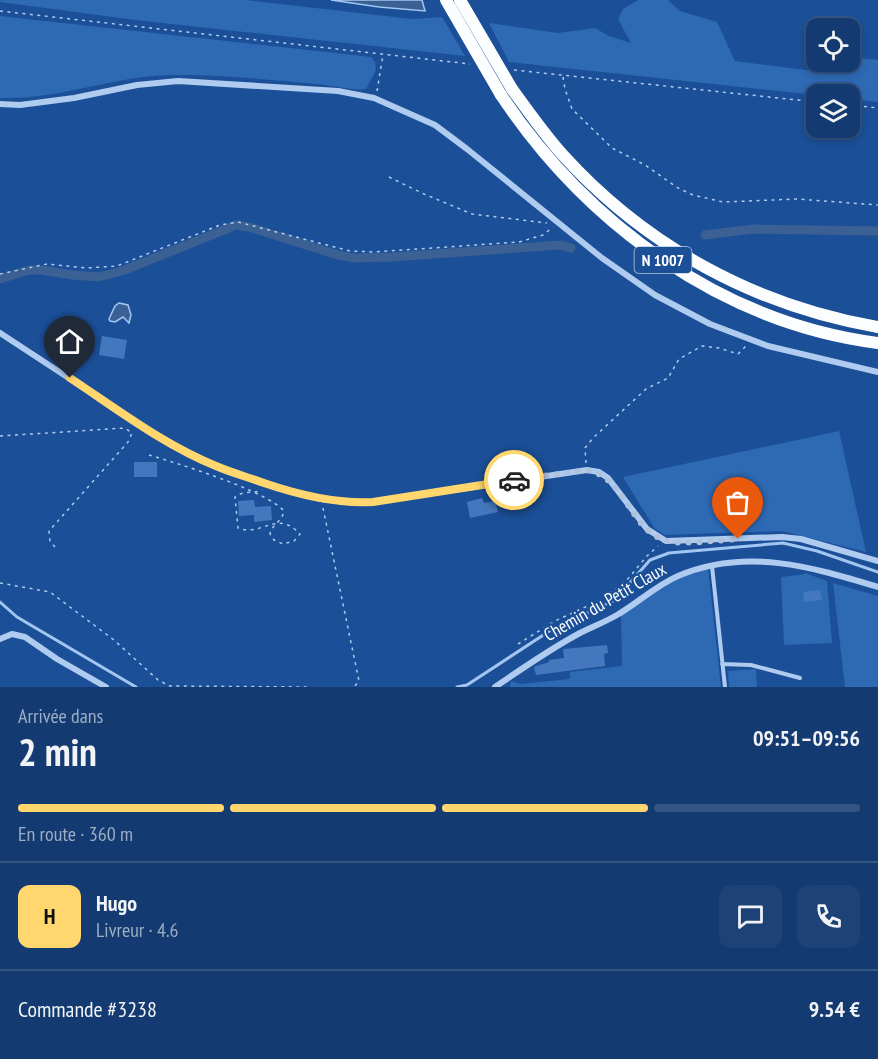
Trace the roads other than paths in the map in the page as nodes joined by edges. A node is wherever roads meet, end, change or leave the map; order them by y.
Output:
1 (446, 0) edge
2 (460, 0) edge
3 (507, 92) junction
4 (0, 104) edge
5 (878, 327) edge
6 (0, 333) edge
7 (878, 343) edge
8 (878, 372) edge
9 (878, 561) edge
10 (712, 566) junction
11 (878, 587) edge
12 (0, 639) edge
13 (722, 664) junction
14 (800, 678) dead end
15 (106, 687) edge
16 (495, 687) edge
17 (725, 687) edge

1 - 3 highway, N 1007, bridge
2 - 3 highway, N 1007, bridge
3 - 5 highway, N 1007
3 - 7 highway, N 1007
4 - 8 street
6 - 9 street
10 - 11 street, Chemin du Petit Claux
10 - 13 lane
10 - 16 street, Chemin du Petit Claux
12 - 15 street
13 - 14 lane
13 - 17 lane

